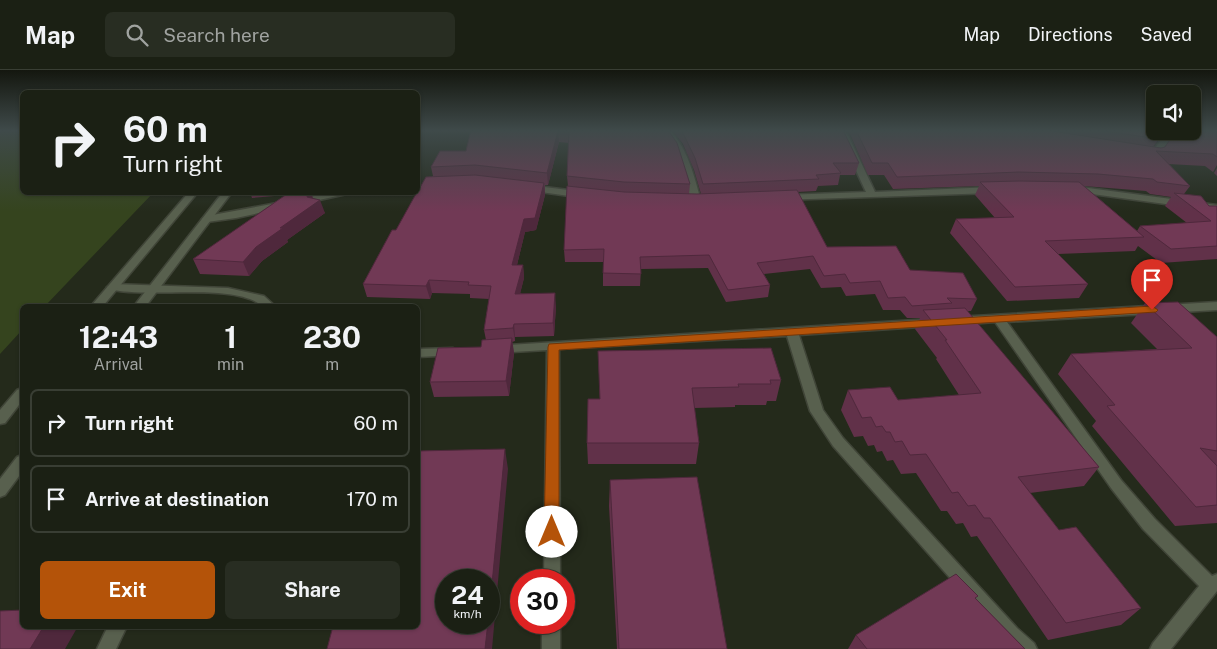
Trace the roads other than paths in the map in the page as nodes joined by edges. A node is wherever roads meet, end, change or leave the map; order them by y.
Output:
1 (682, 157) edge
2 (854, 157) edge
3 (518, 186) edge
4 (1004, 189) edge
5 (1066, 189) edge
6 (871, 194) junction
7 (191, 195) edge
8 (226, 195) edge
9 (336, 195) edge
10 (598, 197) edge
11 (773, 199) edge
12 (696, 201) edge
13 (1217, 208) edge
14 (208, 219) junction
15 (113, 287) junction
16 (154, 288) junction
17 (99, 304) edge
18 (142, 304) edge
19 (267, 304) edge
20 (1217, 306) edge
21 (1172, 309) junction
22 (999, 319) junction
23 (1187, 321) edge
24 (792, 331) junction
25 (553, 347) junction
26 (486, 350) edge
27 (466, 351) edge
28 (420, 353) edge
29 (20, 395) edge
30 (0, 419) edge
31 (20, 464) edge
32 (0, 491) edge
33 (552, 569) edge
34 (1214, 584) edge
35 (116, 629) edge
36 (552, 634) edge
37 (106, 649) edge
38 (551, 649) edge
39 (1028, 649) edge
40 (1159, 649) edge

1 - 12 street
2 - 6 street
3 - 10 street
4 - 6 street
5 - 13 street
6 - 11 street
7 - 15 street
8 - 14 street
9 - 14 street
14 - 16 street
15 - 16 street
15 - 17 street
16 - 18 street
16 - 19 street
20 - 21 street
21 - 22 street
21 - 23 street
22 - 24 street
22 - 34 street
24 - 25 street
24 - 39 street
25 - 26 street
25 - 33 street
27 - 28 street
29 - 30 street
31 - 32 street
34 - 40 street
35 - 37 street
36 - 38 street

